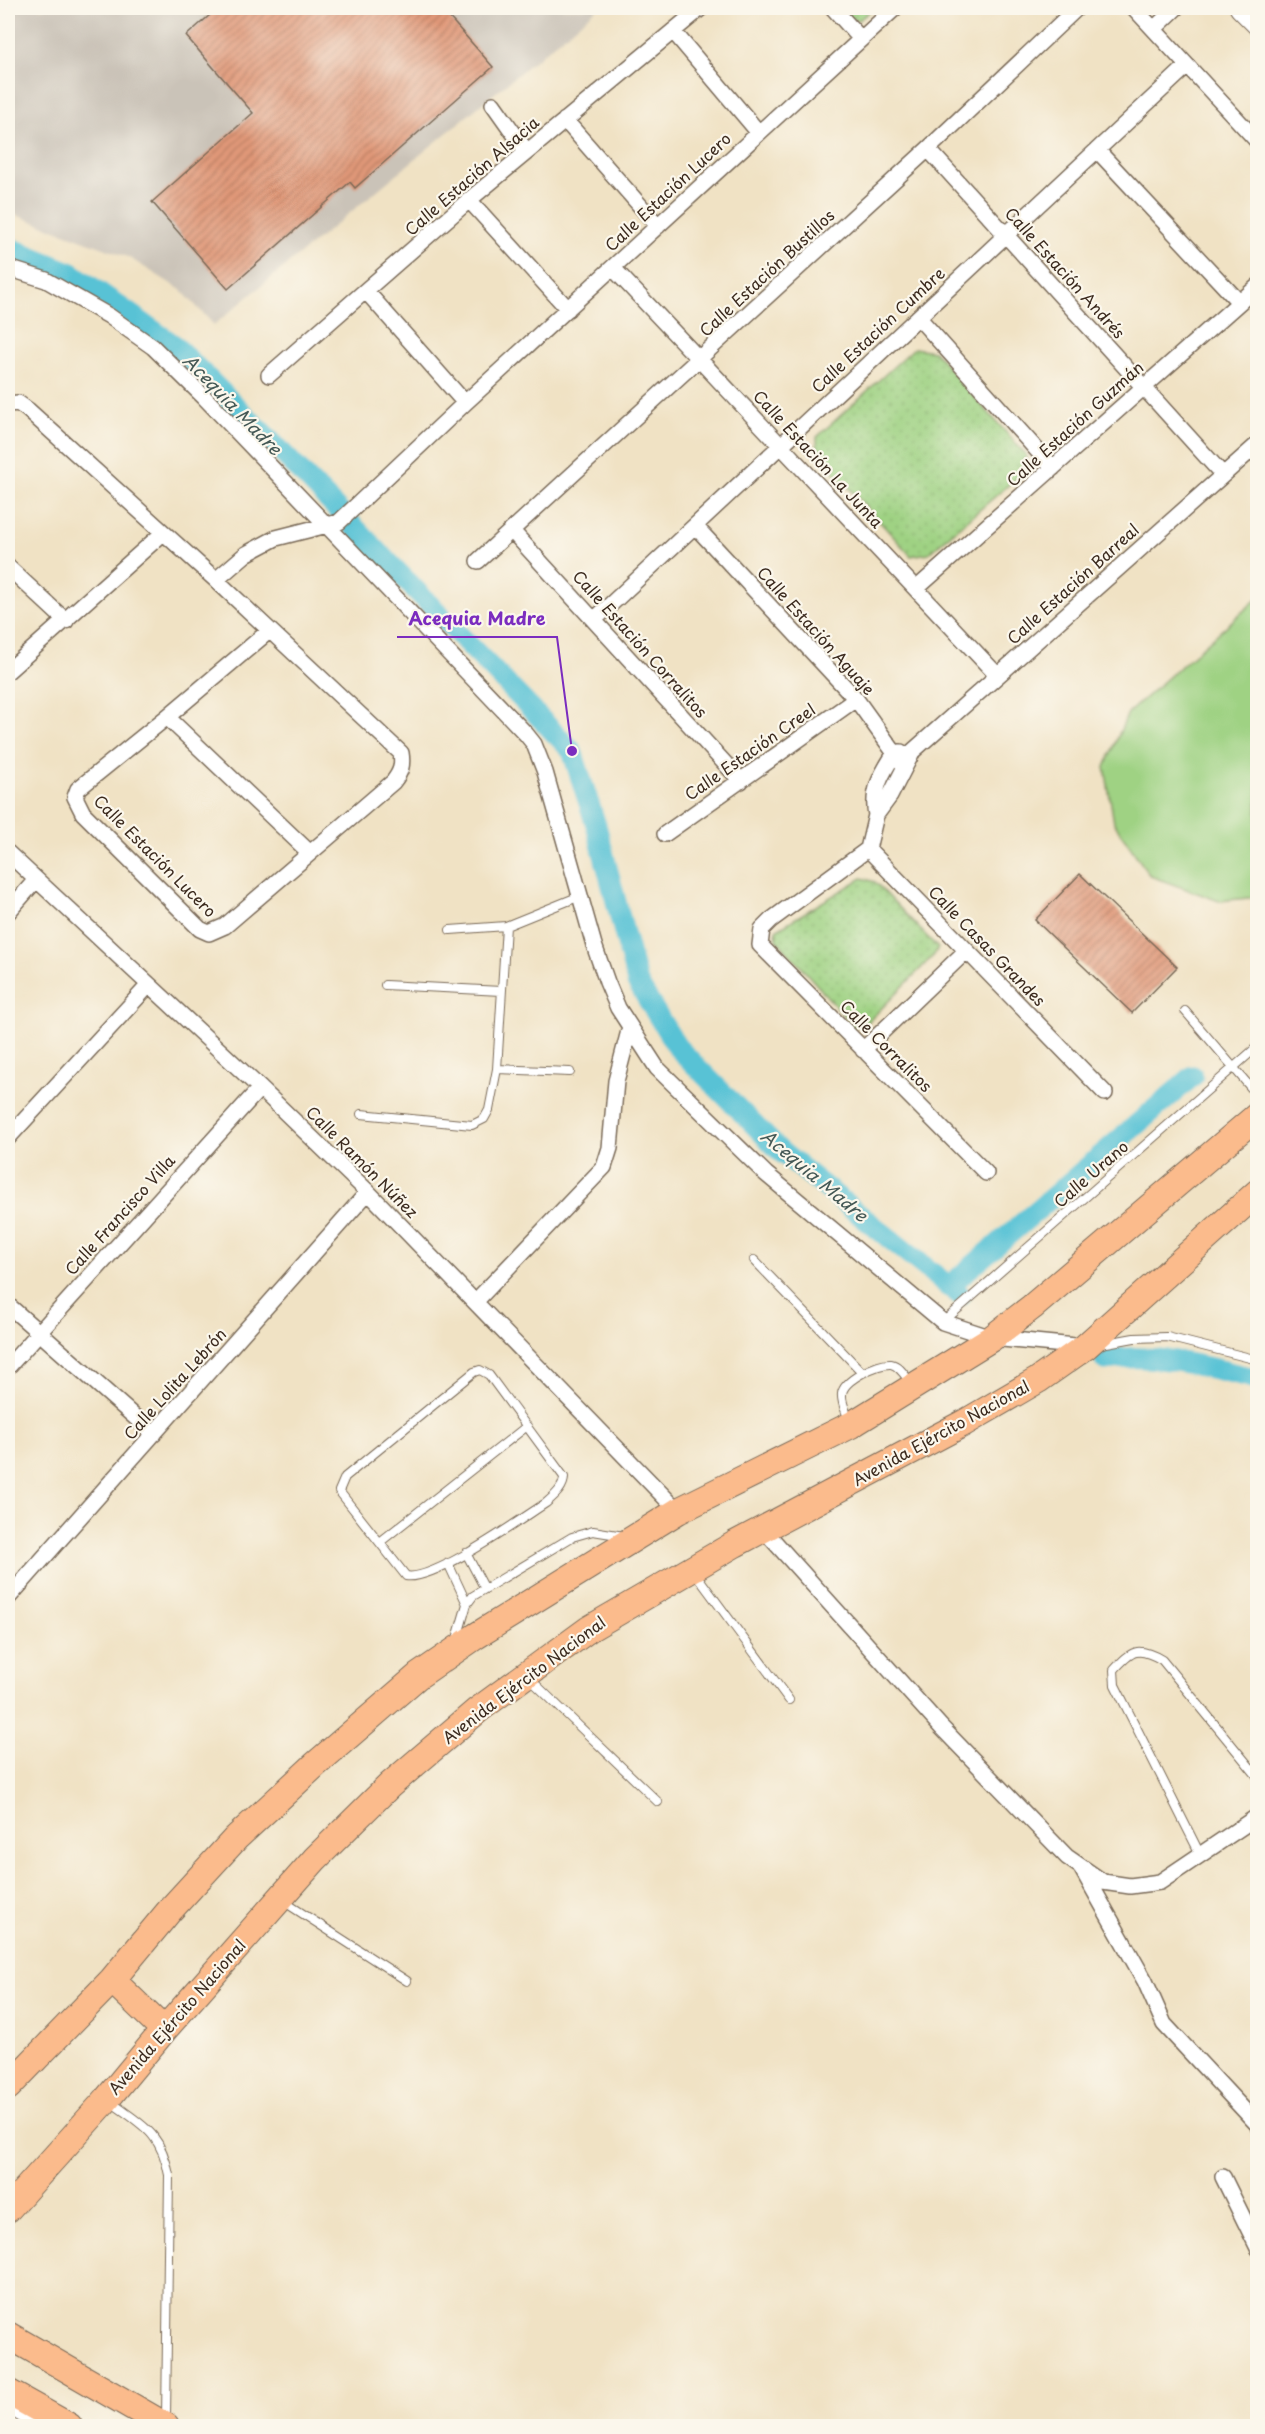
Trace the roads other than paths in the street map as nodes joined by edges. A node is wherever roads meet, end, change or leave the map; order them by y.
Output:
1 (701, 8) edge
2 (833, 8) edge
3 (895, 8) edge
4 (1077, 8) edge
5 (1134, 8) edge
6 (1176, 8) edge
7 (1240, 8) edge
8 (1257, 26) edge
9 (1155, 28) junction
10 (673, 31) junction
11 (861, 39) junction
12 (1187, 66) junction
13 (493, 104) dead end
14 (565, 120) junction
15 (759, 133) junction
16 (1257, 142) edge
17 (928, 149) junction
18 (1097, 150) junction
19 (527, 152) junction
20 (469, 200) junction
21 (658, 226) junction
22 (1006, 236) junction
23 (8, 268) edge
24 (613, 268) junction
25 (1257, 286) edge
26 (366, 291) junction
27 (1239, 302) junction
28 (568, 309) junction
29 (918, 317) junction
30 (699, 360) junction
31 (268, 375) dead end
32 (1143, 387) junction
33 (465, 403) junction
34 (8, 404) edge
35 (1257, 444) edge
36 (781, 446) junction
37 (1053, 468) junction
38 (1223, 475) junction
39 (333, 524) junction
40 (695, 526) junction
41 (163, 532) junction
42 (513, 532) junction
43 (478, 561) dead end
44 (8, 567) edge
45 (216, 580) junction
46 (916, 589) junction
47 (594, 620) junction
48 (66, 621) junction
49 (269, 631) junction
50 (8, 671) edge
51 (998, 675) junction
52 (856, 699) junction
53 (167, 717) junction
54 (913, 751) junction
55 (895, 753) junction
56 (903, 766) junction
57 (741, 781) junction
58 (876, 815) junction
59 (665, 834) dead end
60 (868, 849) junction
61 (8, 853) edge
62 (310, 853) junction
63 (35, 881) junction
64 (580, 896) junction
65 (8, 912) edge
66 (506, 926) junction
67 (450, 930) dead end
68 (966, 951) junction
69 (385, 985) dead end
70 (148, 986) junction
71 (501, 991) junction
72 (1185, 1011) dead end
73 (630, 1027) junction
74 (1257, 1046) edge
75 (863, 1050) junction
76 (1233, 1066) junction
77 (497, 1070) junction
78 (570, 1072) dead end
79 (260, 1088) junction
80 (1105, 1093) dead end
81 (1257, 1096) edge
82 (361, 1114) dead end
83 (1257, 1115) edge
84 (8, 1138) edge
85 (986, 1173) dead end
86 (368, 1192) junction
87 (1256, 1196) edge
88 (754, 1260) dead end
89 (475, 1302) junction
90 (8, 1305) edge
91 (943, 1322) junction
92 (38, 1333) junction
93 (992, 1338) junction
94 (1085, 1347) junction
95 (1257, 1360) edge
96 (8, 1366) edge
97 (863, 1373) junction
98 (914, 1387) junction
99 (851, 1425) junction
100 (527, 1426) junction
101 (154, 1434) junction
102 (678, 1511) junction
103 (764, 1529) junction
104 (634, 1538) junction
105 (380, 1542) junction
106 (466, 1553) junction
107 (448, 1563) junction
108 (692, 1569) junction
109 (485, 1589) junction
110 (8, 1598) edge
111 (466, 1604) junction
112 (453, 1651) junction
113 (526, 1675) junction
114 (789, 1700) dead end
115 (1257, 1777) edge
116 (658, 1802) dead end
117 (1257, 1816) edge
118 (1201, 1856) junction
119 (1081, 1867) junction
120 (279, 1899) junction
121 (112, 1980) junction
122 (407, 1981) dead end
123 (164, 2030) junction
124 (8, 2087) edge
125 (107, 2099) junction
126 (1257, 2125) edge
127 (1223, 2177) dead end
128 (9, 2209) edge
129 (1257, 2248) edge
130 (8, 2325) edge
131 (8, 2335) edge
132 (40, 2354) junction
133 (8, 2392) edge
134 (8, 2410) edge
135 (166, 2426) edge
136 (35, 2427) edge
137 (69, 2427) edge

1 - 10 street, Calle Estación Alsacia
2 - 11 street
3 - 11 street, Calle Estación Lucero
4 - 17 street, Calle Estación Bustillos
5 - 9 street
6 - 9 street
7 - 8 street
9 - 12 street
10 - 14 street, Calle Estación Alsacia
10 - 15 street
11 - 15 street, Calle Estación Lucero
12 - 16 street
12 - 18 street, Calle Estación Cumbre
13 - 19 street
14 - 19 street, Calle Estación Alsacia
14 - 21 street
15 - 21 street, Calle Estación Lucero
17 - 22 street, Calle Estación Andrés
17 - 30 street, Calle Estación Bustillos
18 - 22 street, Calle Estación Cumbre
18 - 27 street
19 - 20 street, Calle Estación Alsacia
20 - 26 street, Calle Estación Alsacia
20 - 28 street
21 - 24 street, Calle Estación Lucero
22 - 29 street, Calle Estación Cumbre
22 - 32 street, Calle Estación Andrés
23 - 39 street
24 - 28 street, Calle Estación Lucero
24 - 30 street, Calle Estación La Junta
25 - 27 street, Calle Estación Guzmán
26 - 31 street, Calle Estación Alsacia
26 - 33 street
27 - 32 street, Calle Estación Guzmán
28 - 33 street, Calle Estación Lucero
29 - 36 street, Calle Estación Cumbre
29 - 37 street
30 - 36 street, Calle Estación La Junta
30 - 42 street, Calle Estación Bustillos
32 - 37 street, Calle Estación Guzmán
32 - 38 street, Calle Estación Andrés
33 - 39 street, Calle Estación Lucero
34 - 41 street, Calle Estación Lucero
35 - 38 street, Calle Estación Barreal
36 - 40 street, Calle Estación Cumbre
36 - 46 street, Calle Estación La Junta
37 - 46 street, Calle Estación Guzmán
38 - 51 street, Calle Estación Barreal
39 - 45 street
39 - 64 street
40 - 47 street, Calle Estación Cumbre
40 - 52 street, Calle Estación Aguaje
41 - 45 street, Calle Estación Lucero
41 - 48 street
42 - 43 street, Calle Estación Bustillos
42 - 47 street, Calle Estación Corralitos
44 - 48 street
45 - 49 street, Calle Estación Lucero
46 - 51 street, Calle Estación La Junta
47 - 57 street, Calle Estación Corralitos
48 - 50 street
49 - 53 street, Calle Estación Lucero
49 - 62 street, Calle Estación Lucero
51 - 54 street, Calle Estación Barreal
52 - 55 street, Calle Estación Aguaje
52 - 57 street, Calle Estación Creel
53 - 62 street
53 - 62 street, Calle Estación Lucero
54 - 55 street
54 - 56 street, Calle Estación Barreal
55 - 56 street, Calle Estación Aguaje
55 - 58 street
56 - 58 street
57 - 59 street, Calle Estación Creel
58 - 60 street
60 - 68 street, Calle Casas Grandes
60 - 75 street, Calle Corralitos
61 - 63 street, Calle Ramón Núñez
63 - 65 street
63 - 70 street, Calle Ramón Núñez
64 - 66 lane
64 - 73 street
66 - 67 lane
66 - 71 lane
68 - 75 street
68 - 80 street, Calle Casas Grandes
69 - 71 lane
70 - 79 street, Calle Ramón Núñez
70 - 84 street
71 - 77 lane
72 - 76 lane
73 - 89 street
73 - 91 street
74 - 76 lane, Calle Urano
75 - 85 street, Calle Corralitos
76 - 81 lane
76 - 91 lane, Calle Urano
77 - 78 lane
77 - 82 lane
79 - 86 street, Calle Ramón Núñez
79 - 92 street, Calle Francisco Villa
83 - 93 main road
86 - 89 street, Calle Ramón Núñez
86 - 101 street, Calle Lolita Lebrón
87 - 94 main road, Avenida Ejército Nacional
88 - 97 lane
89 - 102 street, Calle Ramón Núñez
90 - 92 street
91 - 93 street
92 - 96 street, Calle Francisco Villa
92 - 101 street
93 - 94 street
93 - 98 main road
94 - 95 lane
94 - 103 main road, Avenida Ejército Nacional
97 - 98 lane
97 - 99 lane
98 - 99 main road
99 - 102 main road
100 - 105 lane
100 - 105 lane
100 - 106 lane
101 - 110 street, Calle Lolita Lebrón
102 - 104 main road
103 - 108 main road, Avenida Ejército Nacional
103 - 119 street
104 - 109 lane
104 - 112 main road
105 - 107 lane
106 - 107 lane
106 - 109 lane
107 - 111 lane
108 - 113 main road, Avenida Ejército Nacional
108 - 114 lane
109 - 111 lane
111 - 112 lane
112 - 121 main road
113 - 116 lane
113 - 120 main road, Avenida Ejército Nacional
115 - 118 lane
117 - 118 street
118 - 119 street
119 - 126 street
120 - 122 lane
120 - 123 main road, Avenida Ejército Nacional
121 - 123 main road
121 - 124 main road
123 - 125 main road, Avenida Ejército Nacional
125 - 128 main road, Avenida Ejército Nacional
125 - 135 lane
127 - 129 street
130 - 132 main road
131 - 132 main road
132 - 135 main road
133 - 137 main road
134 - 136 lane

